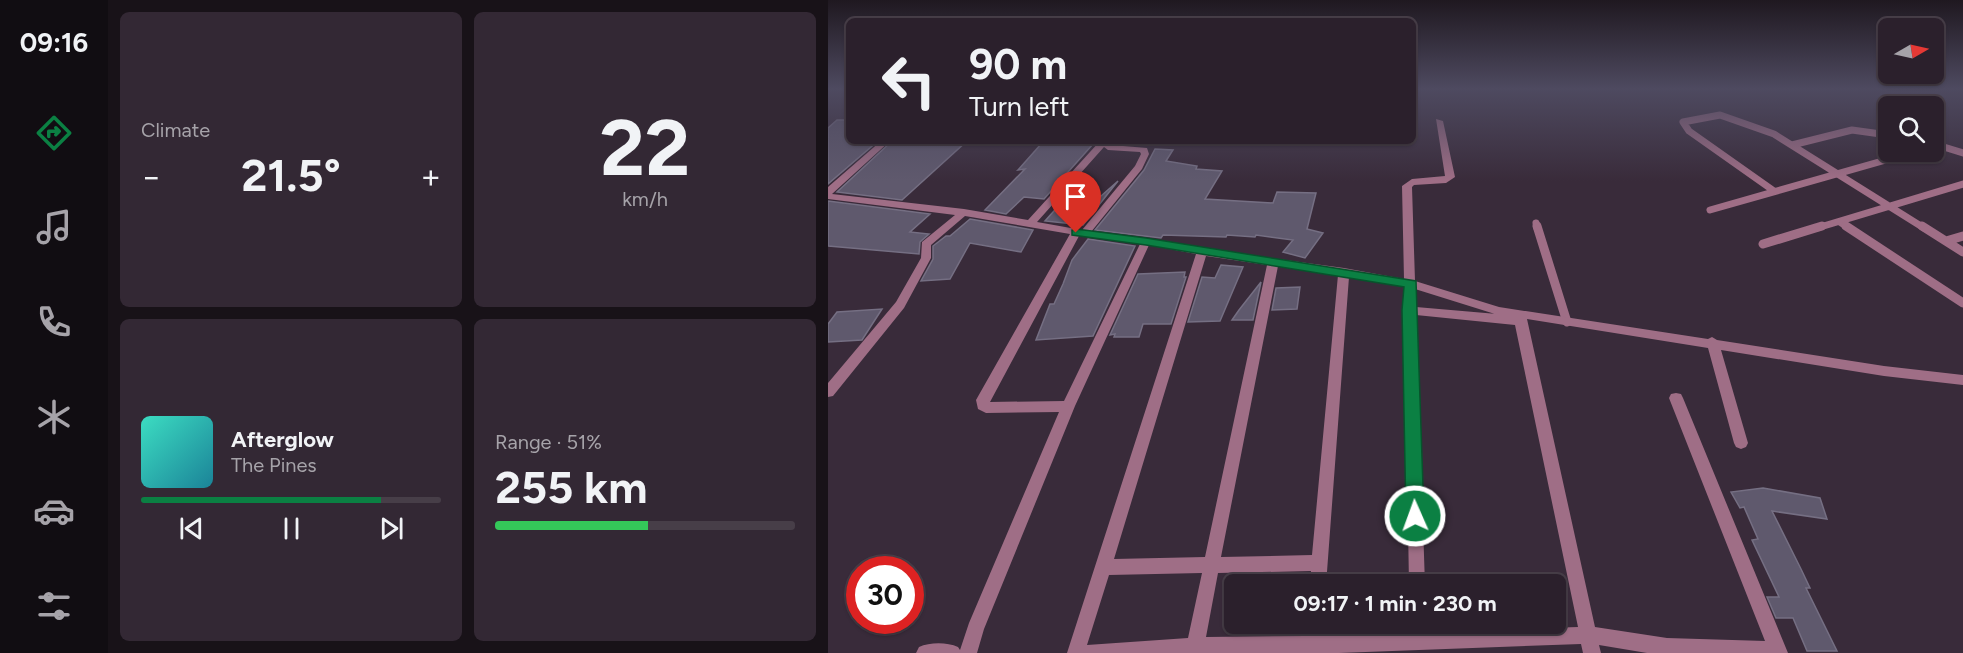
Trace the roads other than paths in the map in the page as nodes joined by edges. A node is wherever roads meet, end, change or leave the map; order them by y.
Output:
1 (1695, 119) edge
2 (1737, 119) edge
3 (1439, 121) dead end
4 (1878, 134) edge
5 (883, 144) edge
6 (1102, 144) edge
7 (1106, 144) edge
8 (1792, 145) junction
9 (1944, 148) edge
10 (1963, 153) edge
11 (1878, 162) edge
12 (1837, 173) junction
13 (1963, 184) edge
14 (1774, 191) junction
15 (832, 195) edge
16 (1890, 206) junction
17 (828, 207) edge
18 (1710, 210) dead end
19 (964, 212) junction
20 (1840, 222) junction
21 (1536, 223) dead end
22 (1030, 224) junction
23 (1080, 234) junction
24 (1963, 236) edge
25 (1146, 241) junction
26 (1946, 241) junction
27 (1764, 244) dead end
28 (1202, 252) junction
29 (1963, 252) edge
30 (1274, 262) junction
31 (1344, 272) junction
32 (1411, 284) junction
33 (1963, 303) edge
34 (1409, 310) junction
35 (1522, 318) junction
36 (1567, 322) junction
37 (1712, 342) junction
38 (1963, 380) edge
39 (828, 392) edge
40 (1676, 398) dead end
41 (1068, 406) junction
42 (1741, 443) dead end
43 (1320, 563) junction
44 (1211, 564) junction
45 (1103, 567) junction
46 (1319, 574) edge
47 (1417, 574) edge
48 (1315, 634) edge
49 (1402, 634) edge
50 (1566, 634) edge
51 (1589, 634) junction
52 (1314, 645) junction
53 (1195, 646) junction
54 (1671, 650) edge
55 (1779, 651) edge
56 (925, 653) edge
57 (952, 653) edge
58 (968, 653) edge
59 (1076, 653) edge
60 (1090, 653) edge
61 (1592, 653) edge

1 - 14 lane
2 - 8 lane
3 - 32 street
4 - 8 lane
5 - 15 street
6 - 22 street
7 - 23 street
8 - 12 lane
9 - 10 lane
11 - 12 lane
12 - 14 lane
12 - 16 lane
13 - 16 lane
14 - 18 lane
15 - 17 street
15 - 19 street
16 - 20 lane
16 - 26 lane
19 - 22 street
19 - 39 street
20 - 27 lane
20 - 33 lane
21 - 36 lane
22 - 23 street
23 - 25 street
23 - 41 street
24 - 26 lane
25 - 28 street
25 - 41 street
26 - 29 lane
28 - 30 street
28 - 45 street
30 - 31 street
30 - 44 street
31 - 32 street
31 - 43 street
32 - 34 street
32 - 35 street
34 - 35 street
34 - 47 street
35 - 36 street
35 - 51 street
36 - 37 street
37 - 38 street
37 - 42 street
40 - 55 street
41 - 58 street
43 - 44 street
43 - 46 street
44 - 45 street
44 - 53 street
45 - 59 street
48 - 52 street
49 - 52 street
50 - 51 street
51 - 54 street
51 - 61 street
52 - 53 street
53 - 60 street
54 - 55 street
56 - 57 street

